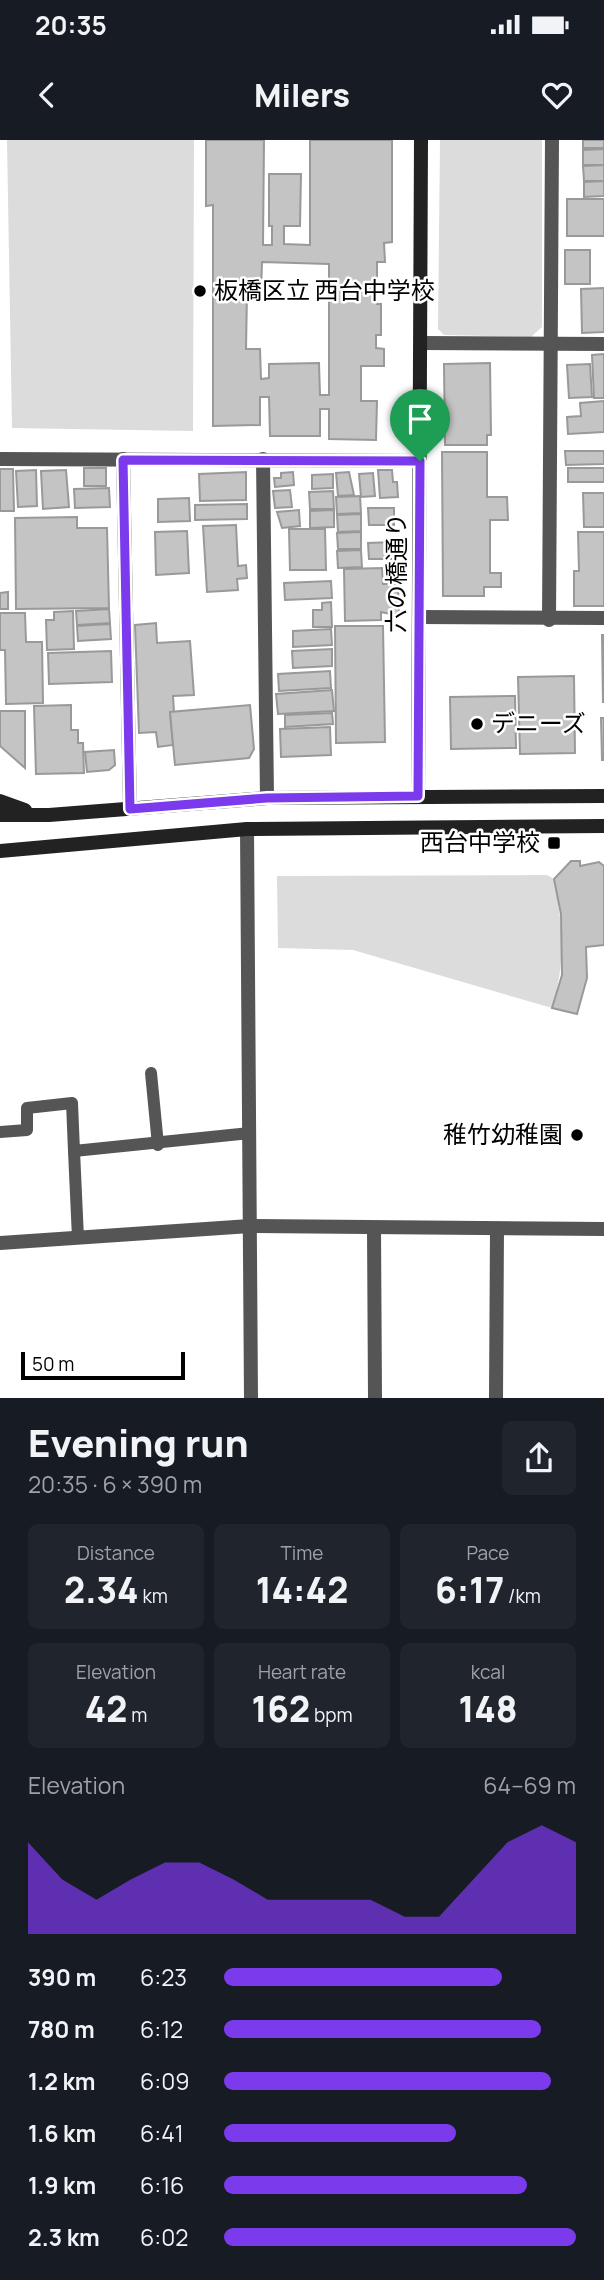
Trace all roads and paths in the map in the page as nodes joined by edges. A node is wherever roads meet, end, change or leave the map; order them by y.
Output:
1 (421, 140) edge
2 (552, 140) edge
3 (421, 343) junction
4 (553, 344) junction
5 (604, 344) edge
6 (0, 459) edge
7 (263, 459) junction
8 (123, 460) junction
9 (420, 461) junction
10 (420, 617) junction
11 (604, 618) edge
12 (549, 620) junction
13 (418, 796) junction
14 (604, 796) edge
15 (267, 798) junction
16 (0, 801) edge
17 (130, 809) junction
18 (0, 815) edge
19 (49, 815) junction
20 (604, 826) edge
21 (247, 829) junction
22 (0, 850) edge
23 (151, 1073) dead end
24 (0, 1132) edge
25 (250, 1133) junction
26 (158, 1145) junction
27 (74, 1151) junction
28 (250, 1226) junction
29 (374, 1228) junction
30 (497, 1229) junction
31 (604, 1229) edge
32 (78, 1238) junction
33 (0, 1242) edge
34 (251, 1398) edge
35 (375, 1398) edge
36 (496, 1398) edge

1 - 3 main road, 六の橋通り
2 - 4 street
3 - 4 street
3 - 9 main road, 六の橋通り
4 - 5 street
4 - 12 street
6 - 8 street
7 - 8 street
7 - 9 street
7 - 15 street
8 - 17 street
9 - 10 main road, 六の橋通り
10 - 12 street
10 - 13 main road, 六の橋通り
11 - 12 street
13 - 14 main road
13 - 15 main road
15 - 17 main road
16 - 19 main road
17 - 19 main road
18 - 19 main road
20 - 21 main road
21 - 22 main road
21 - 25 street
23 - 26 lane
24 - 27 lane
25 - 26 lane
25 - 28 street
26 - 27 lane
27 - 32 lane
28 - 29 street
28 - 32 street
28 - 34 street
29 - 30 street
29 - 35 street
30 - 31 street
30 - 36 street
32 - 33 street

